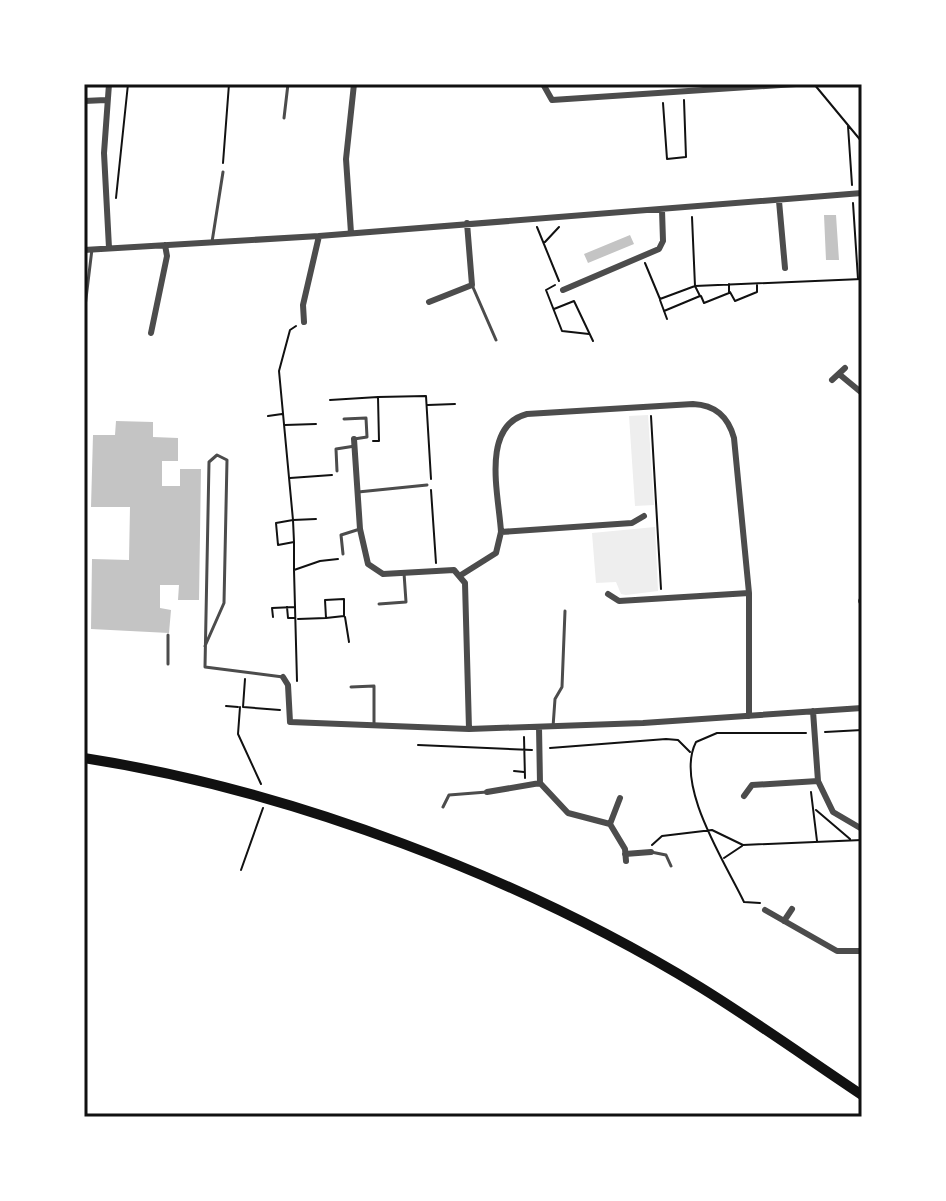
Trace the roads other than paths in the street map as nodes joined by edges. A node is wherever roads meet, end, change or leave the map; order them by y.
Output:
1 (109, 84) edge
2 (288, 84) edge
3 (354, 84) edge
4 (543, 84) edge
5 (796, 84) edge
6 (680, 88) edge
7 (106, 100) junction
8 (84, 101) edge
9 (284, 118) dead end
10 (223, 172) road end
11 (862, 193) edge
12 (779, 201) junction
13 (662, 210) junction
14 (467, 223) junction
15 (351, 233) junction
16 (319, 236) junction
17 (212, 242) junction
18 (165, 245) junction
19 (109, 248) junction
20 (88, 249) edge
21 (785, 268) dead end
22 (472, 285) junction
23 (563, 290) road end
24 (429, 302) dead end
25 (84, 315) edge
26 (304, 322) road end
27 (151, 333) dead end
28 (496, 340) dead end
29 (845, 368) dead end
30 (839, 374) junction
31 (832, 380) dead end
32 (862, 393) edge
33 (344, 419) dead end
34 (355, 443) junction
35 (338, 473) road end
36 (427, 485) dead end
37 (358, 492) junction
38 (644, 516) dead end
39 (360, 529) junction
40 (501, 532) junction
41 (343, 556) road end
42 (404, 573) junction
43 (461, 575) junction
44 (749, 593) junction
45 (608, 594) dead end
46 (854, 595) dead end
47 (862, 601) edge
48 (379, 604) dead end
49 (565, 611) dead end
50 (168, 635) dead end
51 (205, 646) junction
52 (168, 664) dead end
53 (283, 677) joint
54 (351, 687) dead end
55 (862, 708) edge
56 (813, 711) junction
57 (749, 716) junction
58 (374, 725) junction
59 (539, 727) junction
60 (553, 727) junction
61 (469, 729) junction
62 (84, 758) edge
63 (746, 776) dead end
64 (818, 781) junction
65 (540, 783) junction
66 (752, 785) junction
67 (487, 792) joint
68 (744, 796) dead end
69 (620, 798) dead end
70 (443, 807) dead end
71 (610, 824) junction
72 (862, 829) edge
73 (651, 852) joint
74 (671, 866) dead end
75 (792, 909) dead end
76 (765, 910) road end
77 (784, 921) junction
78 (862, 951) edge
79 (862, 1095) edge

1 - 7 street
2 - 9 lane
3 - 15 street
4 - 6 street
5 - 6 street
7 - 8 street
7 - 19 street
10 - 17 lane
11 - 12 street
12 - 13 street
12 - 21 street
13 - 14 street
13 - 23 street
14 - 15 street
14 - 22 street
15 - 16 street
16 - 17 street
16 - 26 street
17 - 18 street
18 - 19 street
18 - 27 street
19 - 20 street
20 - 25 lane
22 - 24 street
22 - 28 lane
29 - 30 street
30 - 31 street
30 - 32 street
33 - 34 lane
34 - 35 lane
34 - 37 street
36 - 37 lane
37 - 39 street
38 - 40 street
39 - 41 lane
39 - 42 street
40 - 43 street
40 - 44 street
42 - 43 street
42 - 48 lane
43 - 61 street
44 - 45 street
44 - 57 street
46 - 47 lane
49 - 60 lane
50 - 52 lane
51 - 51 lane
51 - 53 lane
53 - 58 street
54 - 58 lane
55 - 56 street
56 - 57 street
56 - 64 street
57 - 60 street
58 - 61 street
59 - 60 street
59 - 61 street
59 - 65 street
62 - 79 highway
63 - 66 street
64 - 66 street
64 - 72 street
65 - 67 street
65 - 71 street
66 - 68 street
67 - 70 lane
69 - 71 street
71 - 73 street
73 - 74 lane
75 - 77 street
76 - 77 street
77 - 78 street

